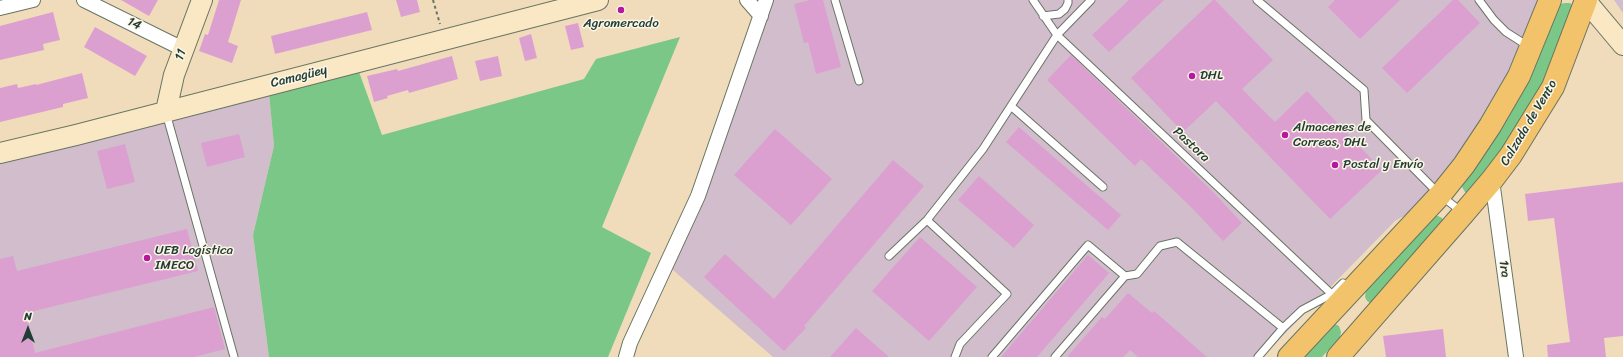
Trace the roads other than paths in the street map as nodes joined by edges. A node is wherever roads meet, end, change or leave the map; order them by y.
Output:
1 (33, 0) edge
2 (84, 0) edge
3 (202, 0) edge
4 (598, 0) edge
5 (747, 0) edge
6 (766, 0) edge
7 (835, 0) edge
8 (1033, 0) edge
9 (1068, 0) edge
10 (1090, 0) edge
11 (1257, 0) edge
12 (1478, 0) edge
13 (1550, 0) edge
14 (1585, 0) edge
15 (0, 8) edge
16 (761, 16) junction
17 (1043, 16) junction
18 (1057, 35) junction
19 (1623, 45) edge
20 (1532, 48) junction
21 (183, 49) junction
22 (859, 81) dead end
23 (1011, 106) junction
24 (166, 111) junction
25 (0, 153) edge
26 (1492, 180) junction
27 (1103, 188) dead end
28 (1440, 195) junction
29 (1463, 214) junction
30 (927, 220) junction
31 (1406, 231) junction
32 (1380, 248) dead end
33 (890, 256) dead end
34 (1125, 276) junction
35 (1348, 279) dead end
36 (1336, 298) junction
37 (1364, 327) junction
38 (1283, 328) junction
39 (234, 357) edge
40 (626, 357) edge
41 (955, 357) edge
42 (992, 357) edge
43 (1055, 357) edge
44 (1258, 357) edge
45 (1289, 357) edge
46 (1338, 357) edge
47 (1516, 357) edge

1 - 15 street
2 - 21 street, 14
3 - 21 main road, 11
4 - 24 main road, Camagüey
5 - 16 street
6 - 16 street
7 - 22 lane
8 - 17 lane, Pastora
9 - 17 lane
10 - 18 lane
11 - 28 lane
12 - 20 lane
13 - 20 main road
14 - 19 main road
14 - 26 main road, Calzada de Vento
16 - 40 street
17 - 18 lane, Pastora
18 - 23 lane
18 - 36 lane, Pastora
20 - 28 main road
21 - 24 main road, 11
23 - 27 lane
23 - 30 lane
24 - 25 main road, Camagüey
24 - 39 lane
26 - 29 main road, Calzada de Vento
26 - 47 street, 1ra
28 - 29 lane
28 - 31 main road
29 - 37 main road, Calzada de Vento
30 - 33 lane
30 - 41 lane
31 - 32 lane
31 - 36 main road
34 - 38 lane
34 - 42 lane
34 - 43 lane
35 - 36 lane
36 - 37 main road
36 - 38 lane
36 - 45 main road
37 - 46 main road, Calzada de Vento
38 - 44 lane

